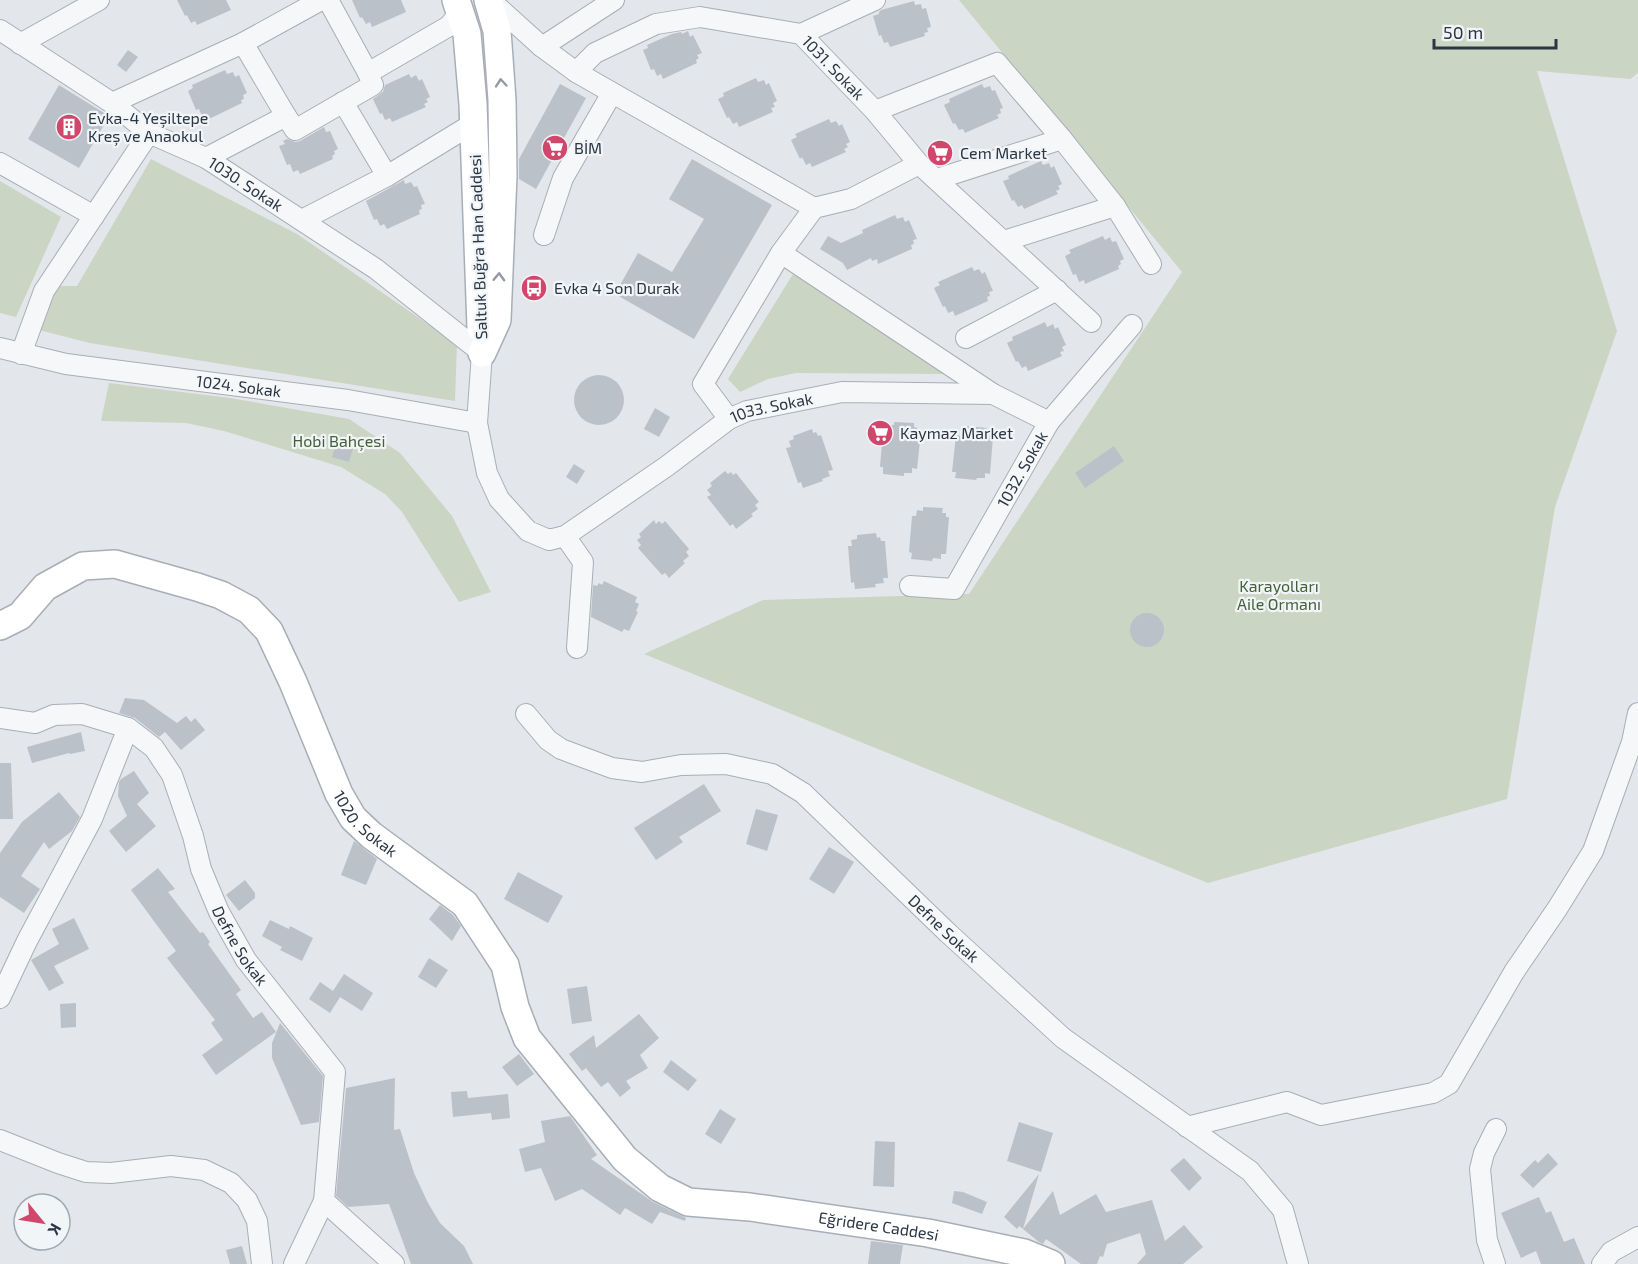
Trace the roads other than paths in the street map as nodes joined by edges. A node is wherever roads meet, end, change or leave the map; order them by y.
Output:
1 (99, 0) edge
2 (321, 0) edge
3 (328, 0) edge
4 (489, 0) edge
5 (614, 0) edge
6 (875, 0) edge
7 (297, 5) edge
8 (458, 6) edge
9 (0, 30) edge
10 (801, 34) junction
11 (243, 43) junction
12 (20, 44) junction
13 (542, 47) junction
14 (576, 72) junction
15 (368, 73) junction
16 (612, 93) junction
17 (344, 102) junction
18 (112, 103) junction
19 (875, 111) junction
20 (286, 116) junction
21 (474, 123) junction
22 (150, 133) junction
23 (1062, 139) junction
24 (206, 158) junction
25 (0, 163) edge
26 (919, 164) junction
27 (387, 176) junction
28 (937, 179) junction
29 (1114, 206) junction
30 (814, 208) junction
31 (94, 216) junction
32 (302, 219) junction
33 (544, 235) dead end
34 (1004, 241) junction
35 (781, 253) junction
36 (1151, 264) dead end
37 (1057, 291) junction
38 (1090, 322) dead end
39 (1132, 325) dead end
40 (966, 338) dead end
41 (0, 348) edge
42 (482, 353) junction
43 (21, 354) junction
44 (993, 394) junction
45 (729, 419) junction
46 (1049, 422) junction
47 (477, 423) junction
48 (565, 536) junction
49 (910, 586) dead end
50 (0, 626) edge
51 (578, 648) dead end
52 (1638, 713) edge
53 (526, 714) dead end
54 (0, 718) edge
55 (128, 728) junction
56 (0, 998) edge
57 (1187, 1127) junction
58 (1496, 1130) dead end
59 (0, 1140) edge
60 (324, 1201) junction
61 (702, 1204) joint
62 (1638, 1237) edge
63 (998, 1255) edge
64 (262, 1264) edge
65 (294, 1264) edge
66 (394, 1264) edge
67 (1051, 1264) edge
68 (1298, 1264) edge
69 (1495, 1264) edge
70 (1602, 1264) edge

1 - 12 street
2 - 7 street
3 - 15 street
4 - 13 street
42 -> 4 street, Saltuk Buğra Han Caddesi
5 - 13 street
6 - 10 street
7 - 11 street
8 - 15 street
8 - 21 street, Saltuk Buğra Han Caddesi
9 - 12 street, 1030. Sokak
10 - 14 street, 1031. Sokak
10 - 19 street, 1031. Sokak
11 - 18 street
11 - 20 street
12 - 18 street, 1030. Sokak
13 - 14 street
14 - 16 street
15 - 17 street
16 - 30 street
16 - 33 street
17 - 20 street
17 - 27 street
18 - 22 street, 1030. Sokak
19 - 23 street
19 - 26 street, 1031. Sokak
20 - 24 street
21 - 27 street
21 - 42 street, Saltuk Buğra Han Caddesi
22 - 24 street, 1030. Sokak
22 - 31 street
23 - 28 street
23 - 29 street
24 - 32 street, 1030. Sokak
25 - 31 street
26 - 28 street, 1031. Sokak
26 - 30 street
27 - 32 street
28 - 34 street, 1031. Sokak
29 - 34 street
29 - 36 street
30 - 35 street
31 - 43 street
32 - 42 street, 1030. Sokak
34 - 37 street, 1031. Sokak
35 - 44 street
35 - 45 street
37 - 38 street, 1031. Sokak
37 - 40 street
39 - 46 street, 1032. Sokak
41 - 43 street, 1024. Sokak
42 - 47 street
43 - 47 street, 1024. Sokak
44 - 45 street, 1033. Sokak
44 - 46 street, 1033. Sokak
45 - 48 street, 1033. Sokak
46 - 49 street, 1032. Sokak
47 - 48 street
48 - 51 street
50 - 61 street, 1020. Sokak
52 - 57 street
53 - 57 street, Defne Sokak
54 - 55 street, Defne Sokak
55 - 56 street
55 - 60 street, Defne Sokak
57 - 68 street, Defne Sokak
58 - 69 street
59 - 64 street
60 - 65 street
60 - 66 street
61 - 63 street, Eğridere Caddesi
62 - 70 street
63 - 67 street, Eğridere Caddesi

